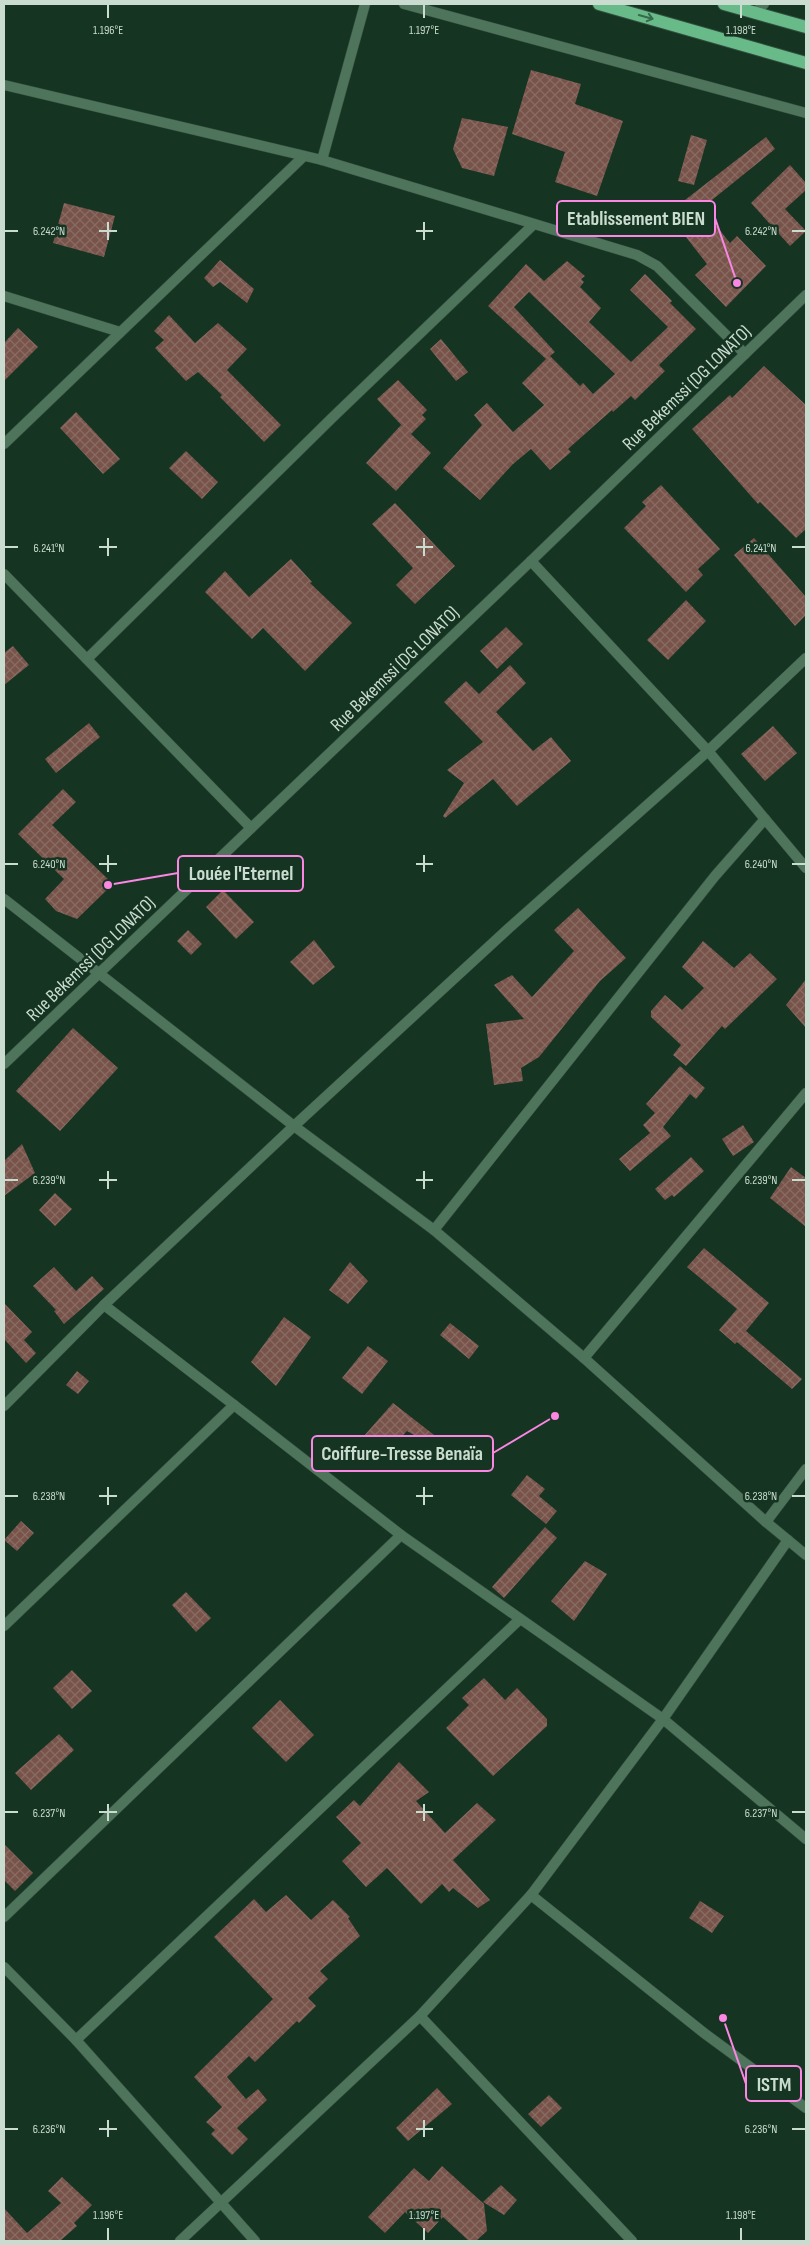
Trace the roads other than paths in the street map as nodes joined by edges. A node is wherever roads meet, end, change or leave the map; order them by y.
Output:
1 (365, 4) edge
2 (404, 4) edge
3 (599, 4) edge
4 (724, 4) edge
5 (760, 8) edge
6 (806, 27) edge
7 (806, 63) edge
8 (4, 85) edge
9 (806, 113) edge
10 (304, 156) junction
11 (322, 160) junction
12 (533, 225) junction
13 (806, 295) edge
14 (4, 296) edge
15 (120, 332) junction
16 (745, 354) junction
17 (4, 444) edge
18 (532, 561) junction
19 (4, 574) edge
20 (806, 658) edge
21 (87, 659) junction
22 (708, 751) junction
23 (765, 819) junction
24 (251, 828) junction
25 (806, 868) edge
26 (4, 898) edge
27 (99, 973) junction
28 (4, 1064) edge
29 (806, 1093) edge
30 (294, 1126) junction
31 (434, 1230) junction
32 (104, 1305) junction
33 (584, 1358) junction
34 (234, 1405) junction
35 (4, 1406) edge
36 (806, 1470) edge
37 (766, 1522) junction
38 (401, 1535) junction
39 (788, 1540) junction
40 (806, 1555) edge
41 (519, 1620) junction
42 (4, 1626) edge
43 (663, 1719) junction
44 (806, 1839) edge
45 (532, 1895) junction
46 (4, 1917) edge
47 (4, 1967) edge
48 (420, 2016) junction
49 (76, 2040) junction
50 (806, 2108) edge
51 (221, 2205) junction
52 (180, 2241) edge
53 (255, 2241) edge
54 (632, 2241) edge

1 - 11 street
2 - 9 street
3 -> 7 main road
4 - 5 main road
5 - 6 main road
8 - 10 street
10 - 11 street
10 - 15 street
11 - 12 street
12 - 16 street
12 - 21 street
13 - 16 street, Rue Bekemssi (DG LONATO)
14 - 15 street
15 - 17 street
16 - 18 street, Rue Bekemssi (DG LONATO)
18 - 22 street
18 - 24 street, Rue Bekemssi (DG LONATO)
19 - 21 street
20 - 22 street
21 - 24 street
22 - 23 street
22 - 30 street
23 - 25 street
23 - 31 street
24 - 27 street, Rue Bekemssi (DG LONATO)
26 - 27 street
27 - 28 street, Rue Bekemssi (DG LONATO)
27 - 30 street
29 - 33 street
30 - 31 street
30 - 32 street
31 - 33 street
32 - 34 street
32 - 35 street
33 - 37 street
34 - 38 street
34 - 42 street
36 - 37 street
37 - 39 street
38 - 41 street
38 - 46 street
39 - 40 street
39 - 43 street
41 - 43 street
41 - 49 street
43 - 44 street
43 - 45 street
45 - 48 street
45 - 50 street
47 - 49 street
48 - 51 street
48 - 54 street
49 - 51 street
51 - 52 street
51 - 53 street

